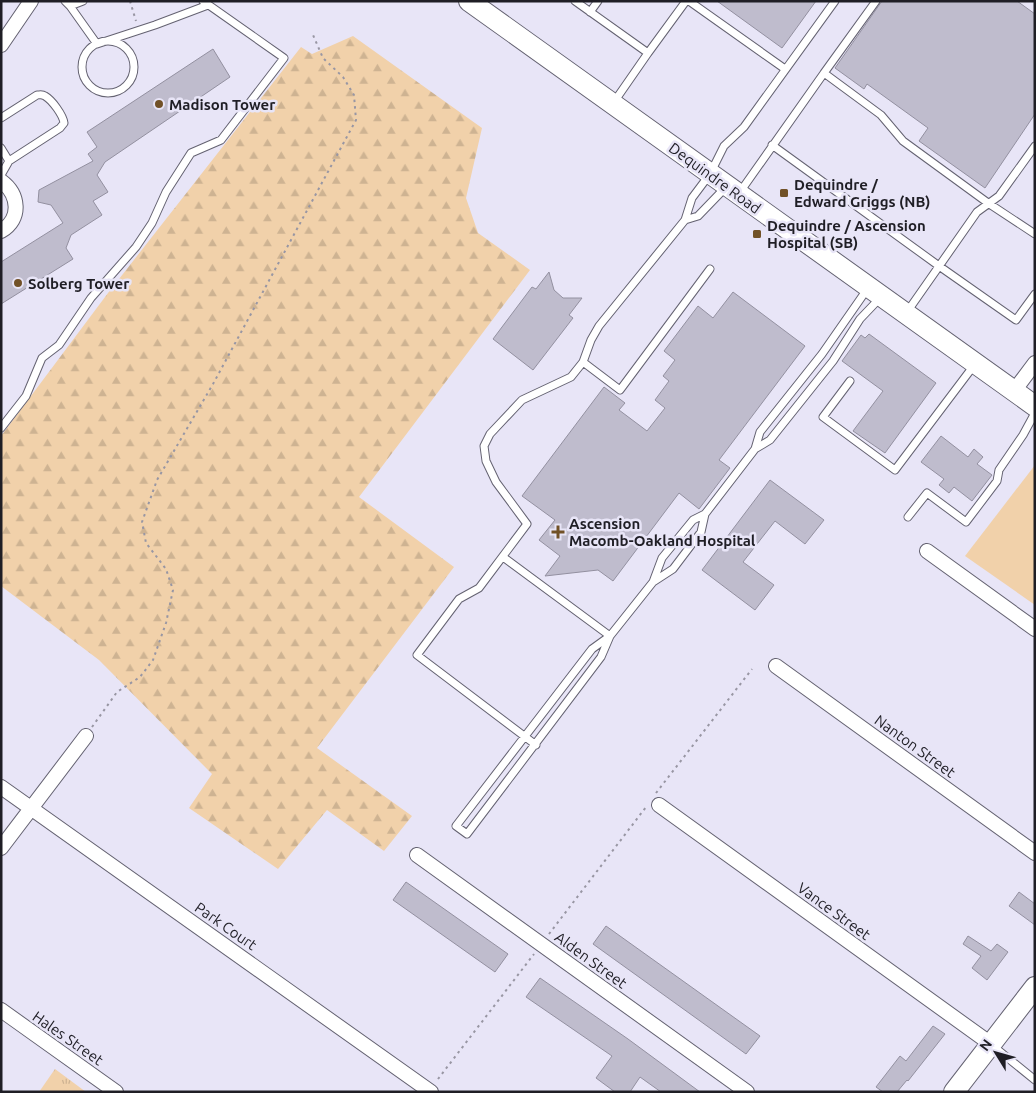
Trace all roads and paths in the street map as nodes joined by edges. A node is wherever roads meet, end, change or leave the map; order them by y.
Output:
1 (31, 1) edge
2 (83, 1) edge
3 (130, 1) edge
4 (575, 1) edge
5 (598, 1) edge
6 (687, 1) edge
7 (835, 1) edge
8 (876, 1) edge
9 (470, 2) edge
10 (205, 3) edge
11 (67, 4) edge
12 (590, 12) junction
13 (136, 22) dead end
14 (313, 35) dead end
15 (97, 44) junction
16 (1, 45) edge
17 (648, 53) junction
18 (785, 69) junction
19 (824, 73) junction
20 (613, 104) junction
21 (1, 118) edge
22 (772, 145) junction
23 (1035, 146) edge
24 (1, 148) edge
25 (10, 161) junction
26 (710, 174) junction
27 (1, 175) edge
28 (1, 181) edge
29 (733, 190) junction
30 (988, 203) junction
31 (685, 220) junction
32 (1, 231) edge
33 (1035, 234) edge
34 (939, 266) junction
35 (710, 269) dead end
36 (875, 292) junction
37 (1035, 294) edge
38 (905, 314) junction
39 (583, 362) junction
40 (1035, 363) edge
41 (975, 364) junction
42 (850, 381) dead end
43 (1014, 392) junction
44 (1035, 406) edge
45 (1035, 413) edge
46 (1, 428) edge
47 (755, 449) junction
48 (705, 514) junction
49 (908, 517) dead end
50 (927, 552) dead end
51 (503, 557) junction
52 (653, 582) junction
53 (1035, 629) edge
54 (610, 636) junction
55 (776, 666) dead end
56 (86, 736) joint
57 (525, 737) junction
58 (536, 745) junction
59 (1, 787) edge
60 (659, 805) dead end
61 (31, 808) junction
62 (1, 848) edge
63 (1035, 853) edge
64 (417, 855) dead end
65 (537, 950) dead end
66 (1033, 991) edge
67 (1, 1010) edge
68 (990, 1044) junction
69 (438, 1079) dead end
70 (1035, 1080) edge
71 (428, 1091) edge
72 (116, 1092) edge
73 (747, 1092) edge
74 (954, 1092) edge

1 - 16 street
2 - 11 lane
3 - 13 path
4 - 12 lane
5 - 12 lane
6 - 17 lane
6 - 18 lane
7 - 18 lane
8 - 19 lane
9 - 20 main road, Dequindre Road
10 - 15 lane
10 - 46 lane
11 - 15 lane
12 - 17 lane
14 - 56 path
15 - 15 lane
17 - 20 lane
18 - 26 lane
19 - 22 lane
19 - 30 lane
20 - 26 main road, Dequindre Road
21 - 25 lane
22 - 29 lane
22 - 34 lane
23 - 30 lane
24 - 25 lane
25 - 27 lane
26 - 29 main road, Dequindre Road
26 - 31 lane
28 - 32 street
29 - 31 lane
29 - 36 main road, Dequindre Road
30 - 33 lane
30 - 34 lane
31 - 39 lane
34 - 37 lane
34 - 38 lane
35 - 39 lane
36 - 38 main road, Dequindre Road
36 - 47 lane
36 - 47 lane
38 - 41 main road, Dequindre Road
39 - 51 lane
40 - 43 street
41 - 42 lane
41 - 43 main road, Dequindre Road
43 - 44 main road, Dequindre Road
45 - 49 lane
47 - 48 lane
48 - 52 lane
48 - 52 lane
50 - 53 street
51 - 54 lane
51 - 57 lane
52 - 54 lane
54 - 57 lane
54 - 58 lane
55 - 63 street, Nanton Street
56 - 61 street
57 - 58 lane
57 - 58 lane
59 - 61 street, Park Court
60 - 68 street, Vance Street
61 - 62 street
61 - 71 street, Park Court
64 - 73 street, Alden Street
65 - 69 path
66 - 68 main road
67 - 72 street, Hales Street
68 - 70 lane
68 - 74 main road

